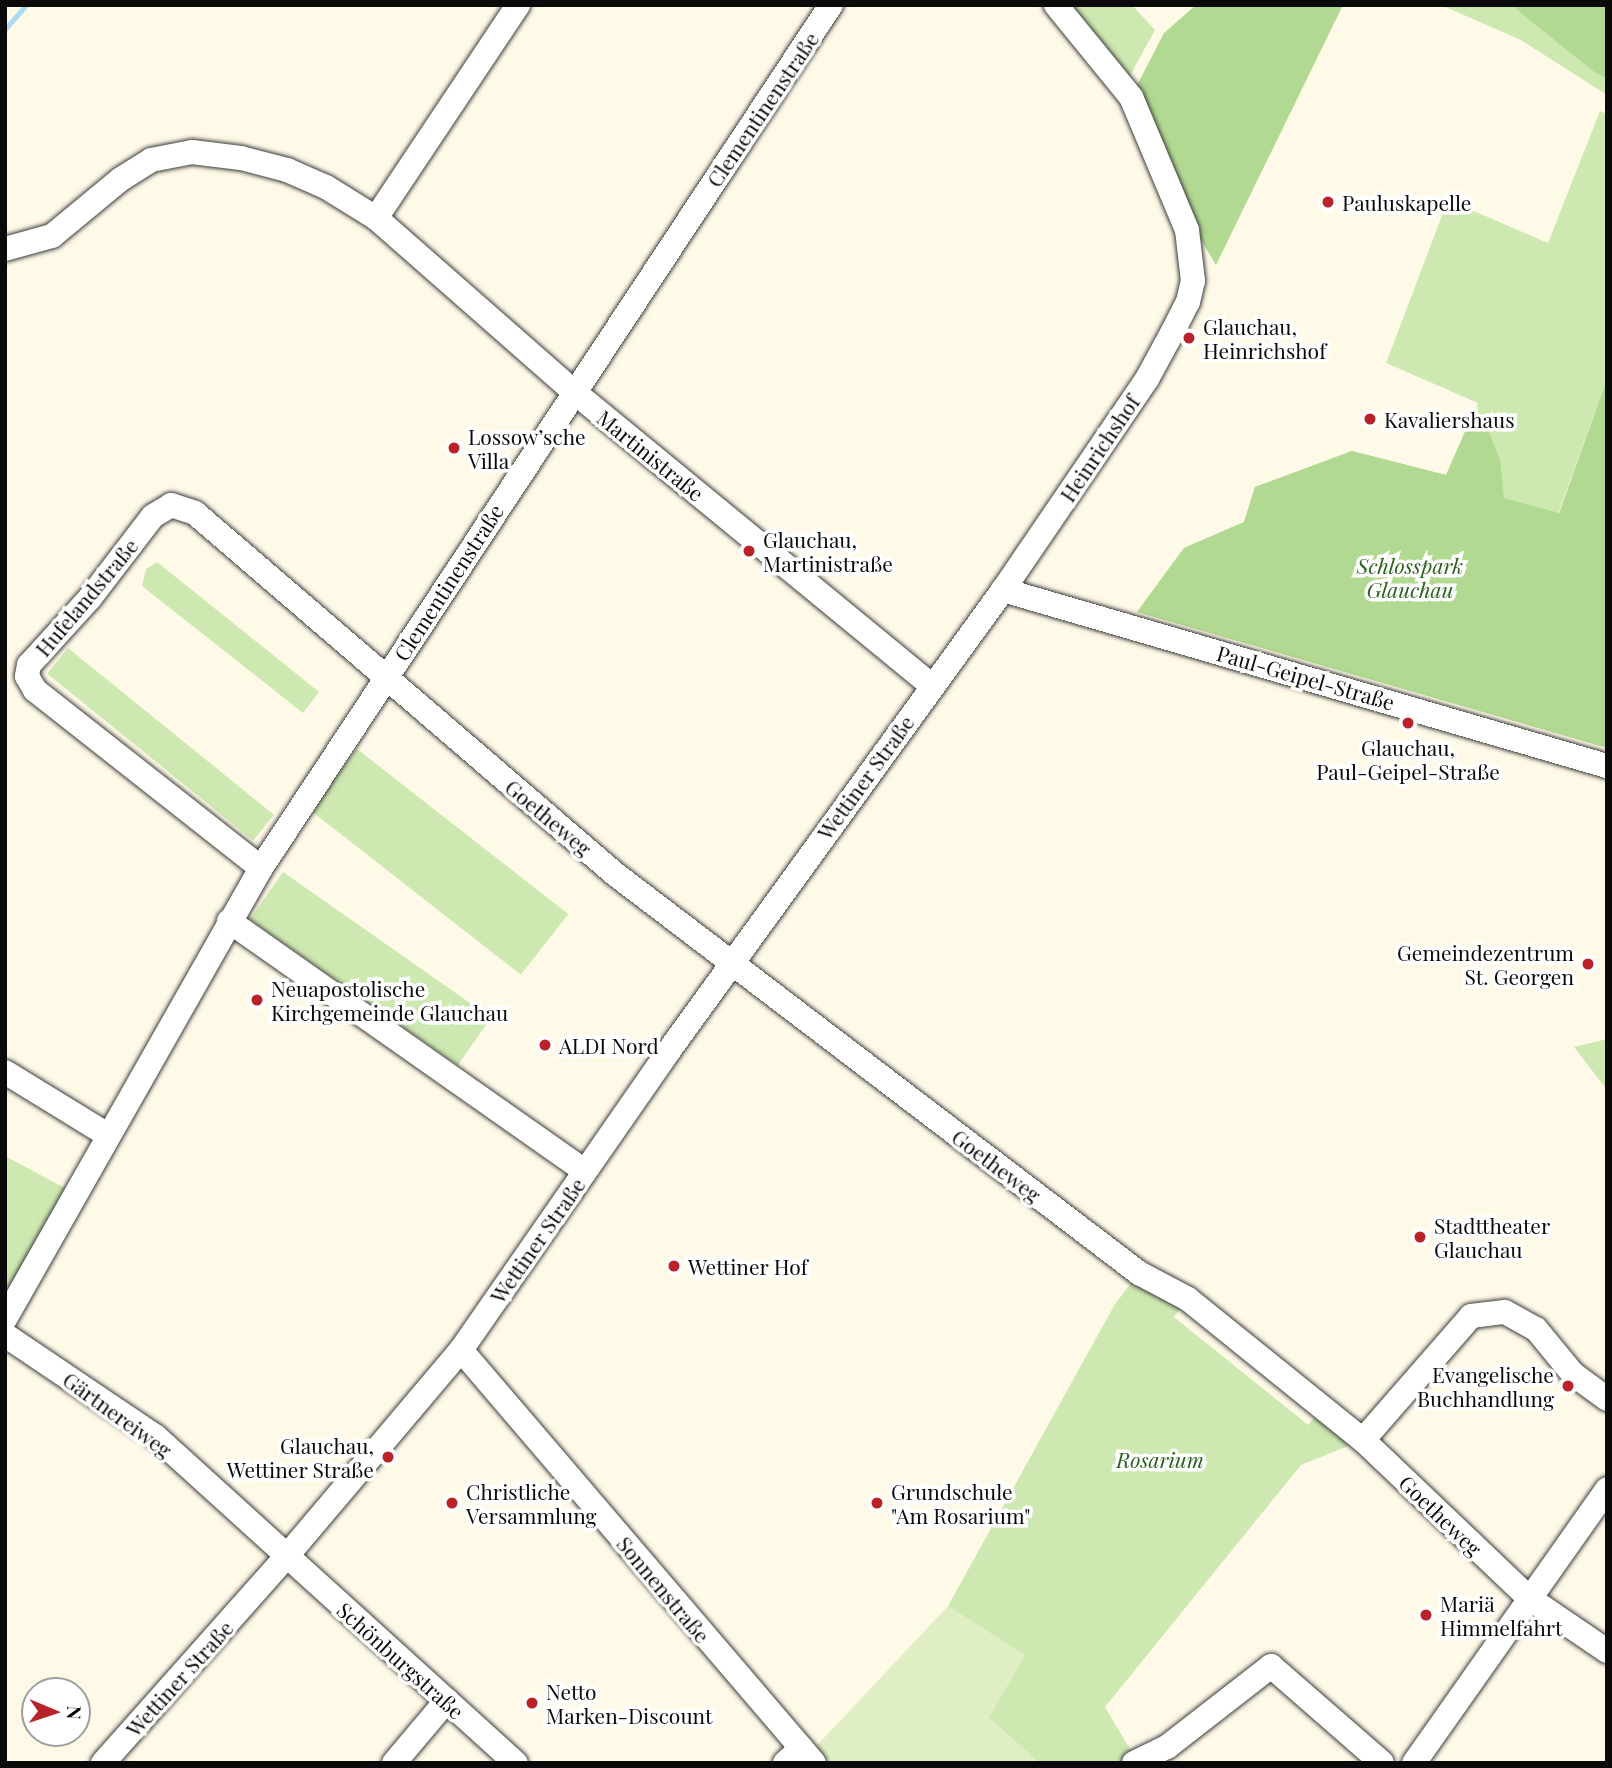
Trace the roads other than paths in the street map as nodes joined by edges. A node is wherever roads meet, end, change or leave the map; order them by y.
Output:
1 (518, 5) edge
2 (831, 5) edge
3 (1056, 5) edge
4 (376, 218) junction
5 (5, 249) edge
6 (573, 391) junction
7 (1003, 590) junction
8 (385, 678) junction
9 (931, 685) junction
10 (1607, 766) edge
11 (261, 868) junction
12 (229, 921) junction
13 (731, 963) junction
14 (5, 1072) edge
15 (106, 1134) junction
16 (585, 1171) junction
17 (5, 1319) edge
18 (5, 1335) edge
19 (461, 1350) junction
20 (1607, 1399) edge
21 (1363, 1440) junction
22 (1607, 1489) edge
23 (286, 1558) junction
24 (1529, 1598) junction
25 (1607, 1651) edge
26 (447, 1700) junction
27 (800, 1758) edge
28 (103, 1763) edge
29 (394, 1763) edge
30 (516, 1763) edge
31 (1134, 1763) edge
32 (1382, 1763) edge
33 (1414, 1763) edge

1 - 4 street
2 - 6 street, Clementinenstraße
3 - 7 street, Heinrichshof
4 - 5 street, Martinistraße
4 - 6 street, Martinistraße
6 - 8 street, Clementinenstraße
6 - 9 street, Martinistraße
7 - 9 street, Heinrichshof
7 - 10 street, Paul-Geipel-Straße
8 - 11 street, Clementinenstraße
8 - 11 street, Hufelandstraße
8 - 13 street, Goetheweg
9 - 13 street, Wettiner Straße
11 - 12 street, Clementinenstraße
12 - 15 street, Clementinenstraße
12 - 16 street
13 - 16 street, Wettiner Straße
13 - 21 street, Goetheweg
14 - 15 street
15 - 17 street, Clementinenstraße
16 - 19 street, Wettiner Straße
18 - 23 street, Gärtnereiweg
19 - 23 street, Wettiner Straße
19 - 27 street, Sonnenstraße
20 - 21 street
21 - 24 street, Goetheweg
22 - 24 street
23 - 26 street, Schönburgstraße
23 - 28 street, Wettiner Straße
24 - 25 street, Goetheweg
24 - 33 street
26 - 29 street
26 - 30 street, Schönburgstraße
31 - 32 street

